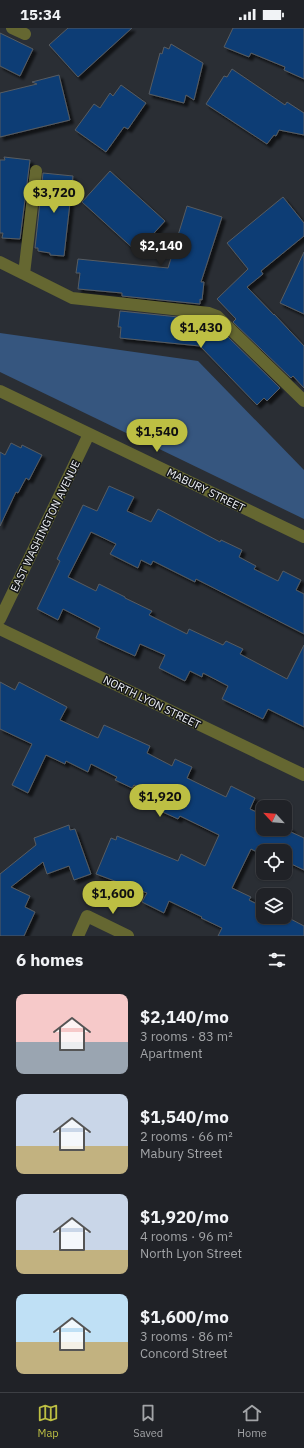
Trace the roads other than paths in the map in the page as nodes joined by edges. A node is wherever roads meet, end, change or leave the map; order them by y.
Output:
1 (12, 28) edge
2 (25, 34) dead end
3 (36, 171) dead end
4 (0, 262) edge
5 (24, 274) junction
6 (0, 391) edge
7 (304, 401) edge
8 (89, 434) junction
9 (304, 536) edge
10 (0, 619) edge
11 (0, 628) edge
12 (304, 775) edge
13 (78, 936) edge
14 (128, 936) edge

1 - 2 street
3 - 5 street
4 - 5 street
5 - 7 street
6 - 8 street, MABURY STREET
8 - 9 street, MABURY STREET
8 - 10 street, EAST WASHINGTON AVENUE
11 - 12 street, NORTH LYON STREET
13 - 14 street

